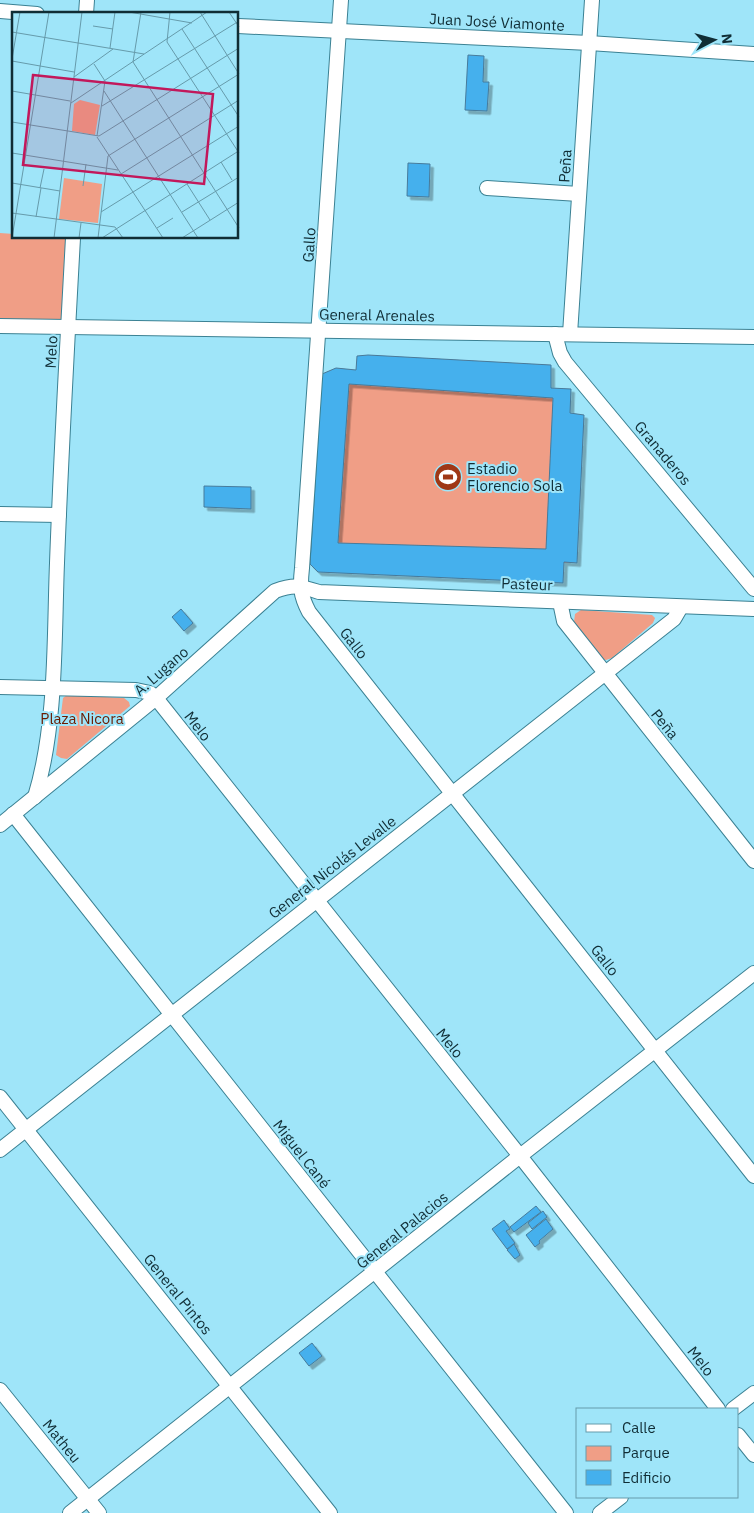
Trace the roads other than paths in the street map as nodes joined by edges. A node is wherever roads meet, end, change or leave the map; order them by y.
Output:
1 (341, 0) edge
2 (592, 0) edge
3 (239, 26) edge
4 (339, 31) junction
5 (589, 43) junction
6 (754, 54) edge
7 (487, 188) dead end
8 (579, 194) junction
9 (73, 239) edge
10 (0, 326) edge
11 (68, 327) junction
12 (319, 330) junction
13 (555, 334) junction
14 (570, 334) junction
15 (754, 337) edge
16 (0, 514) edge
17 (59, 515) junction
18 (300, 586) junction
19 (754, 588) edge
20 (560, 602) junction
21 (681, 607) junction
22 (754, 609) edge
23 (604, 674) junction
24 (0, 687) edge
25 (52, 688) junction
26 (156, 698) junction
27 (452, 793) junction
28 (36, 797) junction
29 (13, 814) junction
30 (0, 825) edge
31 (754, 861) edge
32 (315, 900) junction
33 (754, 973) edge
34 (172, 1016) junction
35 (655, 1050) junction
36 (0, 1097) edge
37 (26, 1130) junction
38 (0, 1150) edge
39 (520, 1156) junction
40 (754, 1176) edge
41 (376, 1272) junction
42 (230, 1386) junction
43 (0, 1390) edge
44 (754, 1393) edge
45 (717, 1408) edge
46 (734, 1408) edge
47 (739, 1436) edge
48 (754, 1456) edge
49 (620, 1498) edge
50 (88, 1499) junction
51 (70, 1513) edge
52 (99, 1513) edge
53 (330, 1513) edge
54 (566, 1513) edge
55 (600, 1513) edge

1 - 4 street, Gallo
2 - 5 street, Peña
3 - 4 street, Juan José Viamonte
4 - 5 street, Juan José Viamonte
4 - 12 street, Gallo
5 - 6 street, Juan José Viamonte
5 - 8 street, Peña
7 - 8 street
8 - 14 street, Peña
9 - 11 street, Melo
10 - 11 street, General Arenales
11 - 12 street, General Arenales
11 - 17 street, Melo
12 - 13 street, General Arenales
12 - 18 street, Gallo
13 - 14 street, General Arenales
13 - 19 street, Granaderos
14 - 15 street, General Arenales
16 - 17 street
17 - 25 street, Melo
18 - 20 street, Pasteur
18 - 26 street, A. Lugano
18 - 27 street, Gallo
20 - 21 street, Pasteur
20 - 23 street, Peña
21 - 22 street, Pasteur
21 - 23 street, General Nicolás Levalle
23 - 27 street, General Nicolás Levalle
23 - 31 street, Peña
24 - 25 street
25 - 26 street
25 - 28 street, Melo
26 - 28 street, A. Lugano
26 - 32 street, Melo
27 - 32 street, General Nicolás Levalle
27 - 35 street, Gallo
28 - 29 street, A. Lugano
29 - 30 street, A. Lugano
29 - 34 street, Miguel Cané
32 - 34 street, General Nicolás Levalle
32 - 39 street, Melo
33 - 35 street, General Palacios
34 - 37 street, General Nicolás Levalle
34 - 41 street, Miguel Cané
35 - 39 street, General Palacios
35 - 40 street, Gallo
36 - 37 street, General Pintos
37 - 38 street, General Nicolás Levalle
37 - 42 street, General Pintos
39 - 41 street, General Palacios
39 - 45 street, Melo
41 - 42 street, General Palacios
41 - 54 street, Miguel Cané
42 - 50 street, General Palacios
42 - 53 street, General Pintos
43 - 50 street, Matheu
44 - 46 street
47 - 48 street
49 - 55 street
50 - 51 street, General Palacios
50 - 52 street, Matheu

